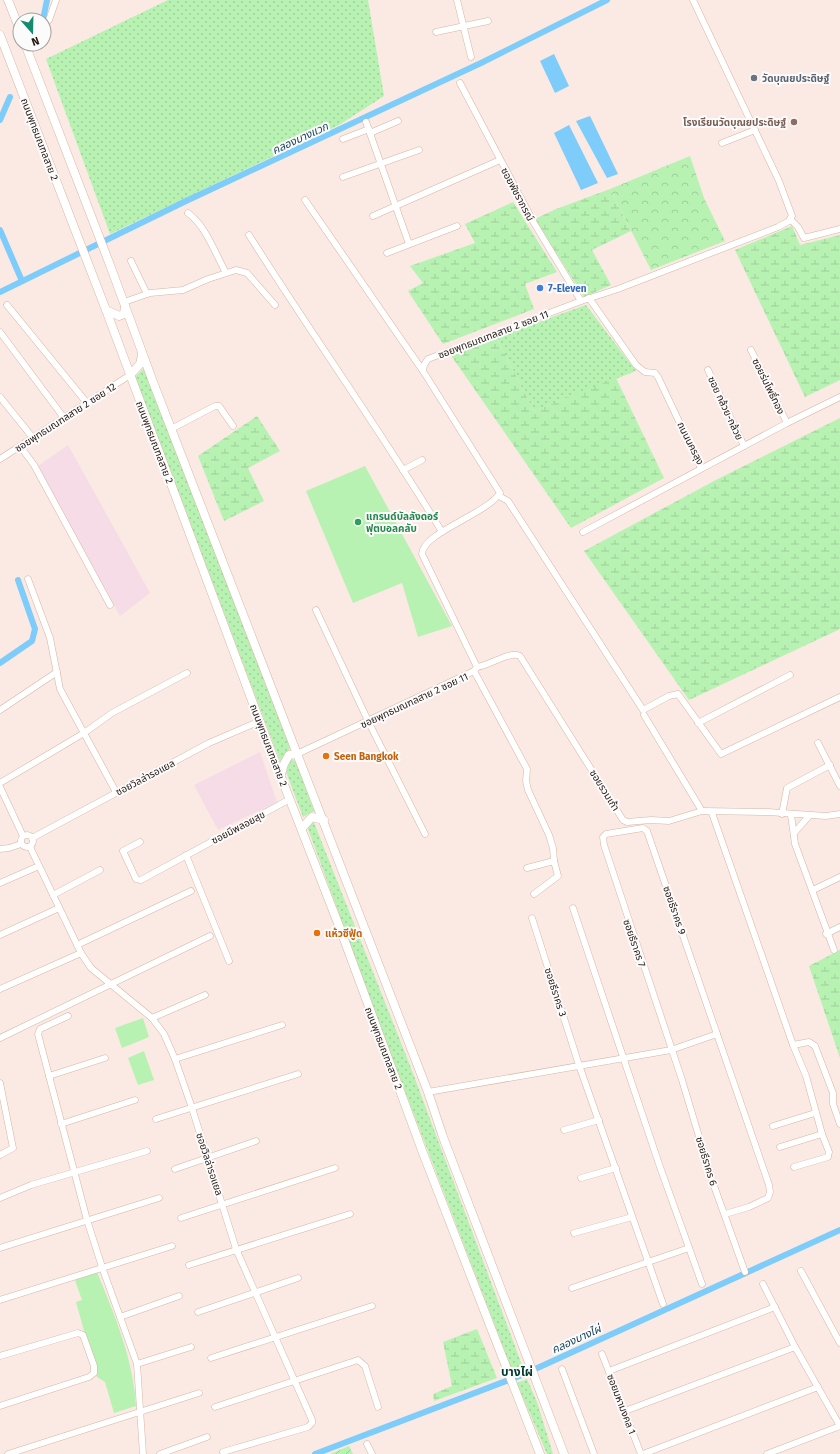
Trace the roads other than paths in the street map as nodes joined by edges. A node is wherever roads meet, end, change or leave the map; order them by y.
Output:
1 (8, 0) edge
2 (56, 0) edge
3 (457, 0) edge
4 (693, 0) edge
5 (13, 12) edge
6 (52, 12) edge
7 (488, 21) dead end
8 (463, 27) junction
9 (436, 32) dead end
10 (0, 36) edge
11 (28, 52) edge
12 (471, 57) dead end
13 (460, 84) dead end
14 (398, 121) dead end
15 (366, 122) dead end
16 (755, 130) junction
17 (369, 131) junction
18 (343, 139) dead end
19 (722, 143) dead end
20 (419, 150) dead end
21 (500, 160) junction
22 (381, 163) junction
23 (342, 177) dead end
24 (304, 200) dead end
25 (396, 206) junction
26 (188, 213) dead end
27 (373, 216) dead end
28 (790, 219) junction
29 (457, 226) dead end
30 (840, 229) edge
31 (249, 235) dead end
32 (409, 244) junction
33 (387, 253) dead end
34 (131, 261) dead end
35 (226, 273) junction
36 (147, 294) junction
37 (589, 298) junction
38 (581, 301) junction
39 (125, 303) junction
40 (7, 305) dead end
41 (275, 305) dead end
42 (106, 310) junction
43 (0, 332) edge
44 (751, 350) dead end
45 (142, 352) junction
46 (708, 370) dead end
47 (423, 371) junction
48 (130, 375) junction
49 (0, 397) edge
50 (840, 397) edge
51 (87, 403) junction
52 (64, 418) junction
53 (787, 422) junction
54 (233, 426) dead end
55 (171, 429) junction
56 (33, 438) junction
57 (20, 446) junction
58 (744, 446) junction
59 (1, 456) edge
60 (422, 460) dead end
61 (701, 468) junction
62 (402, 470) junction
63 (499, 496) junction
64 (442, 532) junction
65 (583, 532) dead end
66 (28, 579) dead end
67 (110, 605) dead end
68 (316, 610) dead end
69 (475, 669) junction
70 (57, 672) junction
71 (187, 673) dead end
72 (790, 675) dead end
73 (840, 697) edge
74 (0, 710) edge
75 (644, 715) dead end
76 (260, 721) junction
77 (368, 722) junction
78 (698, 723) junction
79 (84, 734) junction
80 (818, 743) dead end
81 (297, 754) junction
82 (830, 765) junction
83 (281, 774) junction
84 (0, 783) edge
85 (840, 786) edge
86 (0, 787) edge
87 (116, 792) junction
88 (290, 799) junction
89 (702, 811) junction
90 (712, 813) junction
91 (782, 814) junction
92 (840, 814) edge
93 (791, 815) junction
94 (809, 816) junction
95 (324, 820) junction
96 (302, 828) junction
97 (794, 833) junction
98 (425, 834) dead end
99 (23, 836) junction
100 (603, 836) joint
101 (32, 838) junction
102 (140, 842) dead end
103 (21, 844) junction
104 (30, 847) junction
105 (0, 849) edge
106 (186, 855) junction
107 (554, 861) junction
108 (39, 866) junction
109 (527, 868) dead end
110 (100, 870) dead end
111 (840, 877) edge
112 (0, 883) edge
113 (813, 890) junction
114 (190, 891) dead end
115 (534, 894) dead end
116 (53, 895) junction
117 (59, 908) junction
118 (573, 908) dead end
119 (532, 918) dead end
120 (840, 927) edge
121 (826, 934) junction
122 (0, 935) edge
123 (210, 936) dead end
124 (78, 945) junction
125 (834, 950) dead end
126 (81, 953) junction
127 (229, 961) dead end
128 (110, 984) junction
129 (0, 989) edge
130 (205, 995) dead end
131 (68, 1016) dead end
132 (152, 1018) junction
133 (282, 1025) dead end
134 (717, 1034) junction
135 (0, 1038) edge
136 (793, 1045) junction
137 (671, 1050) junction
138 (623, 1057) junction
139 (105, 1058) dead end
140 (175, 1059) junction
141 (579, 1065) junction
142 (298, 1074) dead end
143 (49, 1076) junction
144 (0, 1083) edge
145 (428, 1092) junction
146 (135, 1100) dead end
147 (192, 1108) junction
148 (816, 1113) junction
149 (156, 1119) dead end
150 (599, 1120) junction
151 (61, 1124) junction
152 (840, 1124) edge
153 (773, 1126) dead end
154 (564, 1130) dead end
155 (822, 1134) junction
156 (256, 1141) dead end
157 (780, 1147) dead end
158 (147, 1151) dead end
159 (0, 1155) edge
160 (208, 1158) junction
161 (794, 1167) dead end
162 (334, 1168) dead end
163 (616, 1168) junction
164 (175, 1169) dead end
165 (74, 1173) junction
166 (581, 1178) dead end
167 (0, 1198) edge
168 (160, 1198) dead end
169 (222, 1204) junction
170 (350, 1214) dead end
171 (725, 1214) junction
172 (632, 1216) junction
173 (180, 1218) dead end
174 (87, 1220) junction
175 (574, 1233) dead end
176 (172, 1246) dead end
177 (0, 1248) edge
178 (689, 1248) junction
179 (236, 1250) junction
180 (649, 1262) junction
181 (189, 1265) dead end
182 (102, 1268) junction
183 (801, 1271) dead end
184 (745, 1272) dead end
185 (298, 1278) dead end
186 (702, 1284) dead end
187 (763, 1284) dead end
188 (572, 1288) dead end
189 (255, 1293) junction
190 (179, 1296) dead end
191 (0, 1300) edge
192 (663, 1304) dead end
193 (372, 1306) dead end
194 (775, 1307) junction
195 (198, 1312) dead end
196 (120, 1317) junction
197 (275, 1337) junction
198 (840, 1343) edge
199 (191, 1347) dead end
200 (795, 1347) junction
201 (602, 1354) dead end
202 (0, 1356) edge
203 (211, 1358) dead end
204 (137, 1364) junction
205 (562, 1369) dead end
206 (609, 1371) junction
207 (296, 1381) junction
208 (818, 1387) junction
209 (199, 1393) dead end
210 (0, 1406) edge
211 (215, 1407) dead end
212 (378, 1407) dead end
213 (624, 1411) junction
214 (140, 1412) junction
215 (840, 1426) edge
216 (207, 1438) dead end
217 (368, 1444) dead end
218 (223, 1452) dead end
219 (8, 1454) edge
220 (143, 1454) edge
221 (160, 1454) edge
222 (372, 1454) edge
223 (540, 1454) edge
224 (564, 1454) edge
225 (594, 1454) edge
226 (642, 1454) edge
227 (767, 1454) edge

1 - 5 main road
2 - 6 street
3 - 8 street
4 - 16 street
7 - 8 street
8 - 9 street
8 - 12 street
10 - 42 main road, ถนนพุทธมณฑลสาย 2
11 - 39 main road, ถนนพุทธมณฑลสาย 2
13 - 21 street, ซอยพัชราภรณ์
14 - 17 street
15 - 17 street
16 - 19 street
16 - 28 street
17 - 18 street
17 - 22 street
20 - 22 street
21 - 25 street
21 - 38 street, ซอยพัชราภรณ์
22 - 23 street
22 - 25 street
24 - 47 street
25 - 27 street
25 - 32 street
26 - 35 street
28 - 30 street
28 - 37 street, ซอยพุทธมณฑลสาย 2 ซอย 11
29 - 32 street
31 - 62 street
32 - 33 street
34 - 36 street
35 - 36 street
35 - 41 street
36 - 39 street
37 - 38 street, ซอยพุทธมณฑลสาย 2 ซอย 11
37 - 61 street, ถนนนครลุง
38 - 47 street, ซอยพุทธมณฑลสาย 2 ซอย 11
39 - 42 main road
39 - 45 main road, ถนนพุทธมณฑลสาย 2
40 - 51 street
42 - 48 main road, ถนนพุทธมณฑลสาย 2
43 - 52 street
44 - 53 street, ซอยร่มโพธิ์ทอง
45 - 48 main road
45 - 55 main road, ถนนพุทธมณฑลสาย 2
46 - 58 street, ซอย กล้วย-กล้วย
47 - 63 street
48 - 51 street, ซอยพุทธมณฑลสาย 2 ซอย 12
48 - 76 main road, ถนนพุทธมณฑลสาย 2
49 - 56 street
50 - 53 street, ถนนนครลุง
51 - 52 street, ซอยพุทธมณฑลสาย 2 ซอย 12
52 - 56 street, ซอยพุทธมณฑลสาย 2 ซอย 12
53 - 58 street, ถนนนครลุง
54 - 55 street
55 - 81 main road, ถนนพุทธมณฑลสาย 2
56 - 57 street, ซอยพุทธมณฑลสาย 2 ซอย 12
57 - 59 street, ซอยพุทธมณฑลสาย 2 ซอย 12
57 - 67 street
58 - 61 street, ถนนนครลุง
60 - 62 street
61 - 65 street
62 - 64 street
63 - 64 street, ซอยพุทธมณฑลสาย 2 ซอย 11
63 - 78 street
64 - 69 street, ซอยพุทธมณฑลสาย 2 ซอย 11
66 - 70 street
68 - 77 street
69 - 77 street, ซอยพุทธมณฑลสาย 2 ซอย 11
69 - 89 street, ซอยรวมเก้า
69 - 107 street
70 - 74 street
70 - 79 street
71 - 79 street
72 - 78 street
73 - 78 street
75 - 89 street
76 - 83 main road, ถนนพุทธมณฑลสาย 2
76 - 87 street, ซอยวิลล่ารอแยล
77 - 81 street, ซอยพุทธมณฑลสาย 2 ซอย 11
77 - 98 street
79 - 84 street
79 - 87 street
80 - 82 street
81 - 83 main road
81 - 95 main road, ถนนพุทธมณฑลสาย 2
82 - 85 street
82 - 91 street
83 - 88 main road, ถนนพุทธมณฑลสาย 2
86 - 99 street
87 - 101 street, ซอยวิลล่ารอแยล
88 - 96 main road, ถนนพุทธมณฑลสาย 2
88 - 106 street, ซอยมีพลอยสุข
89 - 90 street, ซอยรวมเก้า
90 - 91 street, ซอยรวมเก้า
90 - 136 street
91 - 93 street, ซอยรวมเก้า
92 - 94 street, ซอยรวมเก้า
93 - 94 street, ซอยรวมเก้า
93 - 97 street
94 - 97 street
95 - 96 main road
95 - 145 main road, ถนนพุทธมณฑลสาย 2
96 - 223 main road, ถนนพุทธมณฑลสาย 2
97 - 113 street
99 - 101 street
99 - 103 street
100 - 134 street, ซอยธีราคร 9
100 - 137 street, ซอยธีราคร 7
101 - 104 street
102 - 106 street, ซอยมีพลอยสุข
103 - 104 street
103 - 105 street
104 - 108 street, ซอยวิลล่ารอแยล
106 - 127 street
107 - 109 street
107 - 115 street
108 - 112 street
108 - 116 street, ซอยวิลล่ารอแยล
110 - 116 street
111 - 113 street
113 - 121 street
114 - 124 street
116 - 117 street, ซอยวิลล่ารอแยล
117 - 122 street
117 - 124 street, ซอยวิลล่ารอแยล
118 - 138 street
119 - 141 street, ซอยธีราคร 3
120 - 121 street
121 - 125 street
123 - 128 street
124 - 126 street, ซอยวิลล่ารอแยล
126 - 128 street, ซอยวิลล่ารอแยล
126 - 129 street
128 - 132 street, ซอยวิลล่ารอแยล
128 - 135 street
130 - 132 street
131 - 143 street
132 - 140 street, ซอยวิลล่ารอแยล
133 - 140 street
134 - 137 street
134 - 171 street, ซอยธีราคร 9
136 - 148 street
136 - 152 street
137 - 138 street
137 - 171 street, ซอยธีราคร 6
138 - 141 street
138 - 178 street
139 - 143 street
140 - 147 street, ซอยวิลล่ารอแยล
141 - 145 street
141 - 150 street, ซอยธีราคร 3
142 - 147 street
143 - 151 street
144 - 159 street
145 - 224 main road, ถนนพุทธมณฑลสาย 2
146 - 151 street
147 - 149 street
147 - 160 street, ซอยวิลล่ารอแยล
148 - 153 street
148 - 155 street
150 - 154 street
150 - 163 street, ซอยธีราคร 3
151 - 165 street
155 - 157 street
155 - 161 street
156 - 160 street
158 - 165 street
160 - 164 street
160 - 169 street, ซอยวิลล่ารอแยล
162 - 169 street
163 - 166 street
163 - 172 street, ซอยธีราคร 3
165 - 167 street
165 - 174 street
168 - 174 street
169 - 173 street
169 - 179 street, ซอยวิลล่ารอแยล
170 - 179 street
171 - 184 street, ซอยธีราคร 6
172 - 175 street
172 - 180 street, ซอยธีราคร 3
174 - 177 street
174 - 182 street
176 - 182 street
178 - 180 street
178 - 186 street
179 - 181 street
179 - 189 street, ซอยวิลล่ารอแยล
180 - 188 street
180 - 192 street, ซอยธีราคร 3
182 - 191 street
182 - 196 street
183 - 198 street
185 - 189 street
187 - 194 street
189 - 195 street
189 - 197 street, ซอยวิลล่ารอแยล
190 - 196 street
193 - 197 street
194 - 200 street
194 - 206 street
196 - 204 street
197 - 203 street
197 - 207 street, ซอยวิลล่ารอแยล
199 - 204 street
200 - 208 street
200 - 213 street
201 - 206 street, ซอยมหามงคล 1
202 - 210 street
204 - 214 street
205 - 225 street
206 - 213 street, ซอยมหามงคล 1
207 - 211 street
207 - 212 street
207 - 218 street, ซอยวิลล่ารอแยล
208 - 215 street
208 - 226 street
209 - 214 street
213 - 226 street, ซอยมหามงคล 1
214 - 219 street
214 - 220 street
215 - 227 street
216 - 221 street
217 - 222 street

